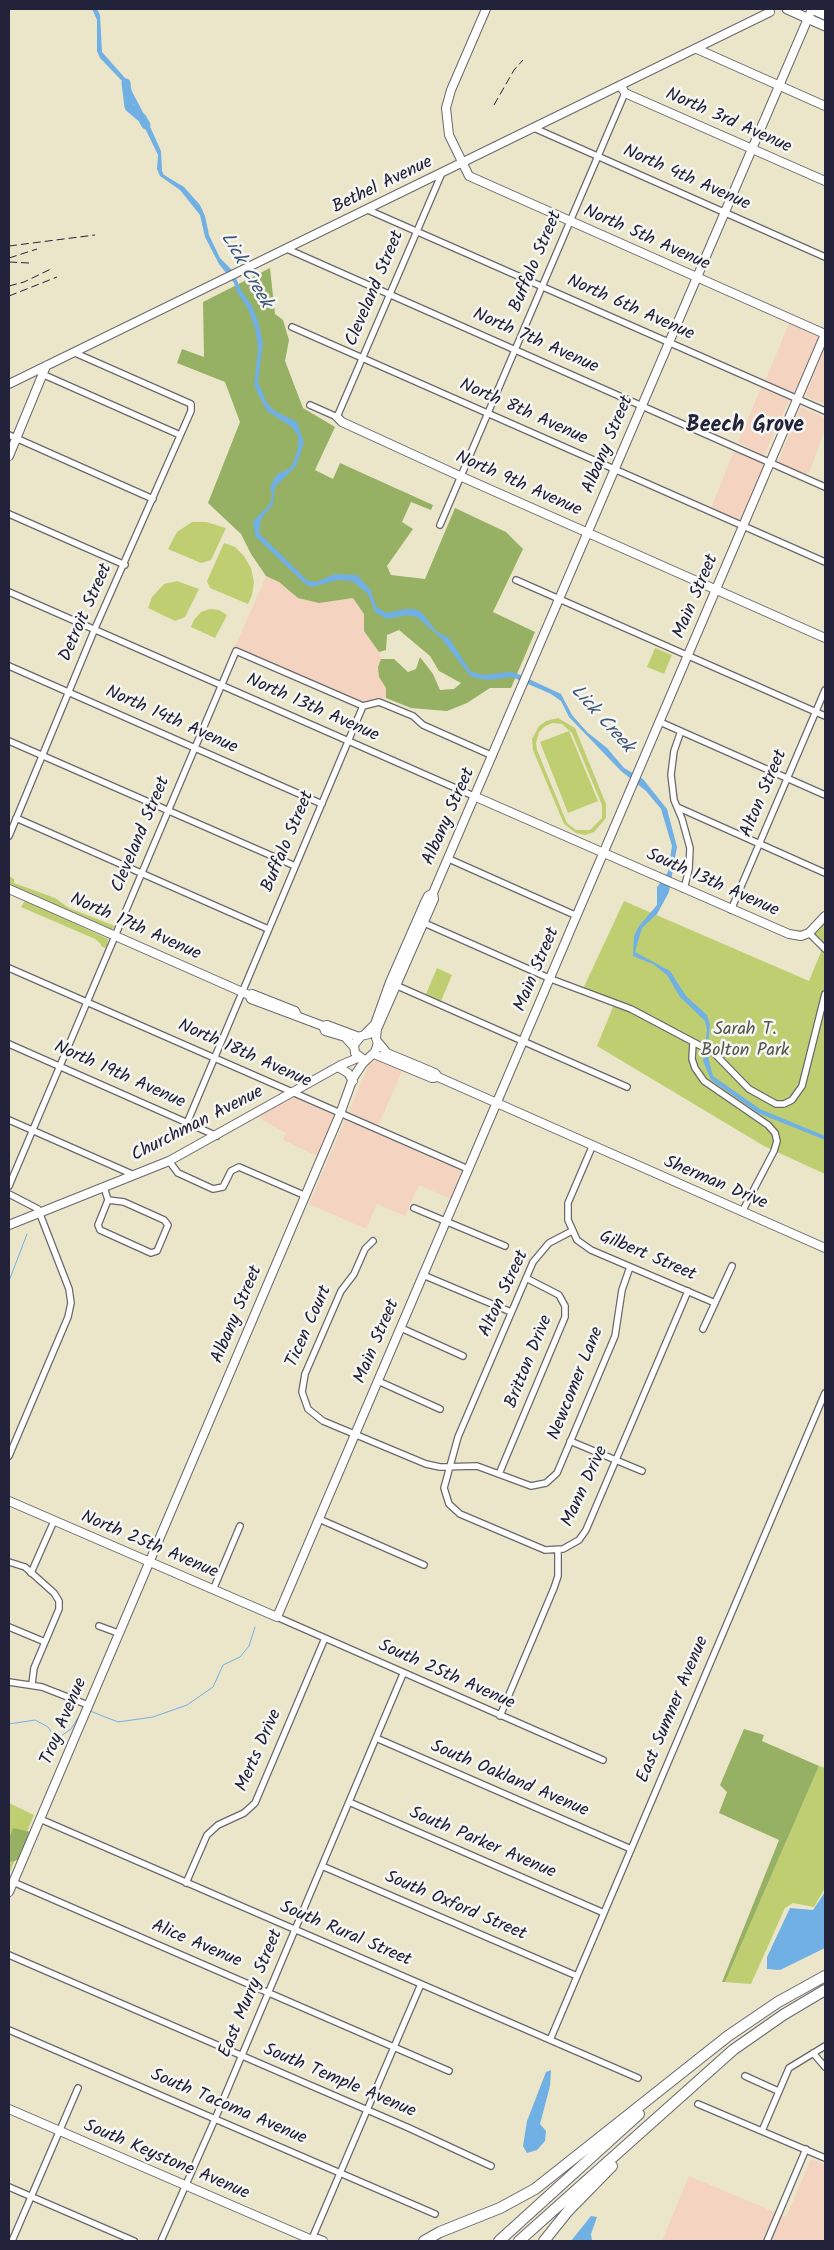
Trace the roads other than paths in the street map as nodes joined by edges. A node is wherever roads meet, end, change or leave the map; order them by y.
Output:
1 (486, 9) edge
2 (787, 9) edge
3 (812, 9) edge
4 (770, 12) dead end
5 (825, 15) edge
6 (808, 18) junction
7 (825, 26) edge
8 (697, 49) junction
9 (780, 86) junction
10 (623, 90) junction
11 (825, 106) edge
12 (534, 128) junction
13 (752, 149) junction
14 (598, 157) junction
15 (462, 164) junction
16 (442, 174) junction
17 (825, 181) edge
18 (368, 210) junction
19 (725, 213) junction
20 (571, 222) junction
21 (417, 231) junction
22 (287, 249) junction
23 (825, 257) edge
24 (697, 278) junction
25 (543, 287) junction
26 (389, 295) junction
27 (292, 327) dead end
28 (825, 334) edge
29 (669, 343) junction
30 (516, 351) junction
31 (73, 352) junction
32 (362, 358) junction
33 (44, 370) junction
34 (9, 384) edge
35 (797, 399) junction
36 (310, 405) dead end
37 (642, 406) junction
38 (825, 411) edge
39 (489, 414) junction
40 (337, 417) junction
41 (180, 435) junction
42 (12, 437) edge
43 (9, 456) edge
44 (770, 463) junction
45 (615, 470) junction
46 (462, 477) junction
47 (825, 487) edge
48 (153, 499) junction
49 (9, 514) edge
50 (440, 525) dead end
51 (743, 526) junction
52 (588, 533) junction
53 (825, 562) edge
54 (125, 565) junction
55 (516, 580) dead end
56 (716, 590) junction
57 (9, 592) edge
58 (560, 599) junction
59 (95, 630) junction
60 (825, 638) edge
61 (688, 656) junction
62 (9, 666) edge
63 (222, 686) junction
64 (825, 690) edge
65 (68, 693) junction
66 (363, 706) junction
67 (816, 712) junction
68 (825, 716) edge
69 (660, 722) junction
70 (681, 731) junction
71 (9, 741) edge
72 (348, 741) junction
73 (195, 748) junction
74 (42, 756) junction
75 (493, 756) junction
76 (788, 778) junction
77 (825, 795) edge
78 (476, 797) junction
79 (322, 804) junction
80 (677, 807) junction
81 (169, 811) junction
82 (16, 818) junction
83 (9, 836) edge
84 (760, 844) junction
85 (604, 853) junction
86 (449, 858) junction
87 (295, 866) junction
88 (142, 873) junction
89 (825, 873) edge
90 (681, 887) junction
91 (9, 889) edge
92 (433, 893) junction
93 (731, 910) junction
94 (577, 916) junction
95 (825, 916) edge
96 (421, 922) junction
97 (268, 929) junction
98 (809, 933) junction
99 (115, 936) junction
100 (825, 948) edge
101 (9, 968) edge
102 (550, 979) junction
103 (393, 984) junction
104 (245, 993) junction
105 (825, 994) edge
106 (87, 1002) junction
107 (323, 1026) junction
108 (362, 1035) junction
109 (377, 1040) junction
110 (524, 1041) junction
111 (693, 1043) junction
112 (9, 1044) edge
113 (360, 1054) junction
114 (214, 1058) junction
115 (60, 1066) junction
116 (340, 1066) junction
117 (438, 1077) junction
118 (353, 1079) junction
119 (627, 1087) dead end
120 (293, 1093) junction
121 (496, 1104) junction
122 (340, 1114) junction
123 (9, 1120) edge
124 (187, 1122) junction
125 (32, 1130) junction
126 (217, 1136) junction
127 (592, 1146) junction
128 (169, 1161) junction
129 (468, 1169) junction
130 (134, 1175) junction
131 (9, 1186) edge
132 (104, 1187) junction
133 (9, 1194) edge
134 (306, 1196) junction
135 (108, 1200) junction
136 (414, 1208) dead end
137 (742, 1212) junction
138 (40, 1213) junction
139 (446, 1222) junction
140 (9, 1225) edge
141 (572, 1231) junction
142 (373, 1241) dead end
143 (505, 1246) dead end
144 (825, 1248) edge
145 (630, 1266) junction
146 (732, 1266) dead end
147 (423, 1275) junction
148 (526, 1278) junction
149 (688, 1291) junction
150 (716, 1303) junction
151 (512, 1312) junction
152 (401, 1328) junction
153 (703, 1329) dead end
154 (463, 1356) dead end
155 (378, 1381) junction
156 (825, 1393) edge
157 (440, 1409) dead end
158 (355, 1435) junction
159 (570, 1441) junction
160 (9, 1456) edge
161 (616, 1460) junction
162 (448, 1467) junction
163 (642, 1471) dead end
164 (499, 1474) junction
165 (550, 1481) joint
166 (9, 1501) edge
167 (319, 1519) junction
168 (54, 1521) junction
169 (240, 1526) dead end
170 (558, 1550) junction
171 (9, 1562) edge
172 (149, 1563) junction
173 (424, 1565) dead end
174 (31, 1573) junction
175 (213, 1590) junction
176 (277, 1618) junction
177 (99, 1626) dead end
178 (9, 1627) edge
179 (118, 1634) junction
180 (325, 1638) junction
181 (45, 1642) junction
182 (403, 1674) junction
183 (9, 1682) edge
184 (32, 1684) junction
185 (88, 1705) junction
186 (500, 1716) junction
187 (376, 1738) junction
188 (603, 1760) dead end
189 (348, 1802) junction
190 (40, 1819) junction
191 (631, 1849) junction
192 (322, 1866) junction
193 (13, 1882) junction
194 (186, 1883) junction
195 (9, 1892) edge
196 (604, 1913) junction
197 (295, 1930) junction
198 (9, 1955) edge
199 (577, 1976) junction
200 (825, 1976) edge
201 (421, 1984) junction
202 (825, 1990) edge
203 (268, 1992) junction
204 (9, 2030) edge
205 (550, 2040) junction
206 (825, 2046) edge
207 (394, 2047) junction
208 (813, 2053) junction
209 (241, 2056) junction
210 (693, 2064) junction
211 (825, 2067) edge
212 (449, 2071) dead end
213 (745, 2076) dead end
214 (702, 2077) junction
215 (638, 2078) dead end
216 (78, 2088) dead end
217 (778, 2091) junction
218 (698, 2104) dead end
219 (9, 2109) edge
220 (368, 2110) junction
221 (215, 2119) junction
222 (59, 2131) junction
223 (762, 2131) junction
224 (806, 2149) junction
225 (825, 2158) edge
226 (491, 2166) dead end
227 (340, 2173) junction
228 (186, 2186) junction
229 (9, 2187) edge
230 (31, 2196) junction
231 (435, 2214) dead end
232 (12, 2241) edge
233 (134, 2241) edge
234 (161, 2241) edge
235 (312, 2241) edge
236 (323, 2241) edge
237 (424, 2241) edge
238 (499, 2241) edge
239 (518, 2241) edge
240 (544, 2241) edge
241 (767, 2241) edge

1 - 15 street
2 - 6 main road
3 - 5 main road
3 - 6 street, Albany Street
4 - 8 street, Bethel Avenue
6 - 7 main road
6 - 9 street, Albany Street
8 - 9 street
8 - 10 street, Bethel Avenue
9 - 11 street
9 - 13 street, Albany Street
10 - 12 street, Bethel Avenue
10 - 13 street, North 3rd Avenue
10 - 14 street, Buffalo Street
12 - 14 street, North 4th Avenue
12 - 15 street, Bethel Avenue
13 - 17 street, North 3rd Avenue
13 - 19 street, Albany Street
14 - 19 street, North 4th Avenue
14 - 20 street, Buffalo Street
15 - 16 street, Bethel Avenue
15 - 20 street, North 5th Avenue
16 - 18 street, Bethel Avenue
16 - 21 street, Cleveland Street
18 - 21 street, North 6th Avenue
18 - 22 street, Bethel Avenue
19 - 23 street, North 4th Avenue
19 - 24 street, Albany Street
20 - 24 street, North 5th Avenue
20 - 25 street, Buffalo Street
21 - 25 street, North 6th Avenue
21 - 26 street, Cleveland Street
22 - 26 street, North 7th Avenue
22 - 31 street, Bethel Avenue
24 - 28 street, North 5th Avenue
24 - 29 street, Albany Street
25 - 29 street, North 6th Avenue
25 - 30 street, Buffalo Street
26 - 30 street, North 7th Avenue
26 - 32 street, Cleveland Street
27 - 32 street, North 8th Avenue
28 - 35 street, Main Street
29 - 35 street, North 6th Avenue
29 - 37 street, Albany Street
30 - 37 street, North 7th Avenue
30 - 39 street, Buffalo Street
31 - 33 street, Bethel Avenue
31 - 41 street, Detroit Street
32 - 39 street, North 8th Avenue
32 - 40 street, Cleveland Street
33 - 34 street, Bethel Avenue
33 - 41 street
33 - 42 street
35 - 38 street, North 6th Avenue
35 - 44 street, Main Street
36 - 40 street, North 9th Avenue
37 - 44 street, North 7th Avenue
37 - 45 street, Albany Street
39 - 45 street, North 8th Avenue
39 - 46 street, Buffalo Street
40 - 46 street, North 9th Avenue
41 - 48 street, Detroit Street
42 - 43 street
42 - 48 street
44 - 47 street, North 7th Avenue
44 - 51 street, Main Street
45 - 51 street, North 8th Avenue
45 - 52 street, Albany Street
46 - 50 street, Buffalo Street
46 - 52 street, North 9th Avenue
48 - 54 street, Detroit Street
49 - 54 street
51 - 53 street, North 8th Avenue
51 - 56 street, Main Street
52 - 56 street, North 9th Avenue
52 - 58 street, Albany Street
54 - 59 street, Detroit Street
55 - 58 street
56 - 60 street, North 9th Avenue
56 - 61 street, Main Street
57 - 59 street, North 13th Avenue
58 - 61 street
58 - 75 street, Albany Street
59 - 63 street, North 13th Avenue
59 - 65 street, Detroit Street
61 - 67 street
61 - 69 street, Main Street
62 - 65 street, North 14th Avenue
63 - 66 street, Cleveland Street
63 - 72 street, North 13th Avenue
63 - 73 street, Cleveland Street
64 - 67 street, Alton Street
65 - 73 street, North 14th Avenue
65 - 74 street, Detroit Street
66 - 72 street, Buffalo Street
66 - 75 street
67 - 68 street
67 - 76 street, Alton Street
69 - 70 street
69 - 85 street, Main Street
70 - 76 street
70 - 80 street
71 - 74 street
72 - 78 street, North 13th Avenue
72 - 79 street, Buffalo Street
73 - 79 street, North 14th Avenue
73 - 81 street, Cleveland Street
74 - 81 street
74 - 82 street, Detroit Street
75 - 78 street, Albany Street
76 - 77 street
76 - 84 street, Alton Street
78 - 85 street, North 13th Avenue
78 - 86 street, Albany Street
79 - 87 street, Buffalo Street
80 - 84 street
80 - 90 street
81 - 87 street
81 - 88 street, Cleveland Street
82 - 83 street, Detroit Street
82 - 88 street
84 - 89 street
84 - 93 street, Alton Street
85 - 90 street, South 13th Avenue
85 - 94 street, Main Street
86 - 92 street, Albany Street
86 - 94 street
87 - 97 street, Buffalo Street
88 - 97 street
88 - 99 street, Cleveland Street
90 - 93 street, South 13th Avenue
91 - 99 street, North 17th Avenue
92 - 96 street, Albany Street
92 - 103 street, Albany Street
93 - 98 street, South 13th Avenue
94 - 102 street, Main Street
95 - 98 street
96 - 102 street
96 - 103 street, Albany Street
97 - 104 street, Buffalo Street
98 - 100 street
99 - 104 street, North 17th Avenue
99 - 106 street, Cleveland Street
101 - 106 street, North 18th Avenue
102 - 110 street, Main Street
102 - 111 street
103 - 108 street, Albany Street
103 - 109 street, Albany Street
103 - 110 street
104 - 107 street, North 17th Avenue
104 - 114 street, Buffalo Street
105 - 111 street
106 - 114 street, North 18th Avenue
106 - 115 street, Cleveland Street
107 - 108 street, North 17th Avenue
107 - 113 street, North 17th Avenue
108 - 109 street, North 17th Avenue
108 - 113 street, Albany Street
109 - 113 street, Albany Street
109 - 117 street, North 17th Avenue
110 - 119 street
110 - 121 street, Main Street
111 - 137 street
112 - 115 street, North 19th Avenue
113 - 116 street, Churchman Avenue
113 - 117 street, North 17th Avenue
113 - 118 street, Albany Street
114 - 120 street, North 18th Avenue
114 - 124 street, Buffalo Street
115 - 124 street, North 19th Avenue
115 - 125 street, Cleveland Street
116 - 118 street
116 - 120 street, Churchman Avenue
117 - 121 street, North 17th Avenue
118 - 122 street, Albany Street
120 - 122 street, North 18th Avenue
120 - 126 street, Churchman Avenue
121 - 127 street, Sherman Drive
121 - 129 street, Main Street
122 - 129 street, North 18th Avenue
122 - 134 street, Albany Street
123 - 125 street
124 - 126 street, North 19th Avenue
125 - 130 street
125 - 131 street, Cleveland Street
126 - 128 street, Churchman Avenue
127 - 137 street, Sherman Drive
127 - 141 street
128 - 130 street, Churchman Avenue
128 - 134 street
129 - 139 street, Main Street
130 - 132 street, Churchman Avenue
132 - 135 street
132 - 138 street, Churchman Avenue
133 - 138 street
134 - 172 street, Albany Street
135 - 135 street
136 - 139 street
137 - 144 street, Sherman Drive
138 - 140 street, Churchman Avenue
138 - 160 street
139 - 143 street
139 - 147 street, Main Street
141 - 145 street, Gilbert Street
141 - 148 street, Alton Street
142 - 158 street, Ticen Court
145 - 149 street, Gilbert Street
145 - 159 street, Newcomer Lane
146 - 150 street
147 - 151 street
147 - 152 street, Main Street
148 - 151 street, Alton Street
148 - 164 street, Britton Drive
149 - 150 street, Gilbert Street
149 - 161 street, Mann Drive
150 - 153 street
151 - 162 street, Alton Street
152 - 154 street
152 - 155 street, Main Street
155 - 157 street
155 - 158 street, Main Street
156 - 191 street, East Sumner Avenue
158 - 162 street, Ticen Court
158 - 167 street, Main Street
159 - 161 street
159 - 165 street, Newcomer Lane
161 - 163 street
161 - 170 street, Mann Drive
162 - 164 street, Ticen Court
162 - 170 street, Alton Street
164 - 165 street, Ticen Court
166 - 168 street, North 25th Avenue
167 - 173 street
167 - 176 street, Main Street
168 - 172 street, North 25th Avenue
168 - 174 street
169 - 175 street
170 - 186 street, Mann Drive
171 - 174 street
172 - 175 street, North 25th Avenue
172 - 179 street, Troy Avenue
174 - 181 street
175 - 176 street, North 25th Avenue
176 - 180 street, South 25th Avenue
177 - 179 street
178 - 181 street
179 - 185 street, Troy Avenue
180 - 182 street, South 25th Avenue
180 - 194 street, Merts Drive
181 - 184 street
182 - 186 street, South 25th Avenue
182 - 187 street, East Murry Street
183 - 184 street
184 - 185 street
185 - 190 street, Troy Avenue
186 - 188 street, South 25th Avenue
187 - 189 street, East Murry Street
187 - 191 street, South Oakland Avenue
189 - 192 street, East Murry Street
189 - 196 street, South Parker Avenue
190 - 193 street, Troy Avenue
190 - 194 street, South Rural Street
191 - 196 street, East Sumner Avenue
192 - 197 street, East Murry Street
192 - 199 street, South Oxford Street
193 - 195 street, Troy Avenue
193 - 203 street, Alice Avenue
194 - 197 street, South Rural Street
196 - 199 street, East Sumner Avenue
197 - 201 street, South Rural Street
197 - 203 street, East Murry Street
198 - 209 street, South Temple Avenue
199 - 205 street, East Sumner Avenue
200 - 210 highway
201 - 205 street, South Rural Street
201 - 207 street
202 - 214 highway
203 - 207 street, Alice Avenue
203 - 209 street, East Murry Street
204 - 221 street, South Tacoma Avenue
205 - 215 street, South Rural Street
206 - 208 street
207 - 212 street, Alice Avenue
207 - 220 street
208 - 211 street
208 - 217 street
209 - 220 street, South Temple Avenue
209 - 221 street, East Murry Street
210 - 237 highway
210 - 238 highway
213 - 217 street
214 - 239 highway
214 - 240 highway
216 - 222 street
217 - 223 street
218 - 223 street
219 - 222 street, South Keystone Avenue
220 - 226 street, South Temple Avenue
220 - 227 street
221 - 227 street, South Tacoma Avenue
221 - 228 street, East Murry Street
222 - 228 street, South Keystone Avenue
222 - 230 street
223 - 224 street
224 - 225 street
224 - 241 street
227 - 231 street, South Tacoma Avenue
227 - 235 street
228 - 234 street, East Murry Street
228 - 235 street, South Keystone Avenue
229 - 230 street
230 - 232 street
230 - 233 street
235 - 236 street, South Keystone Avenue

